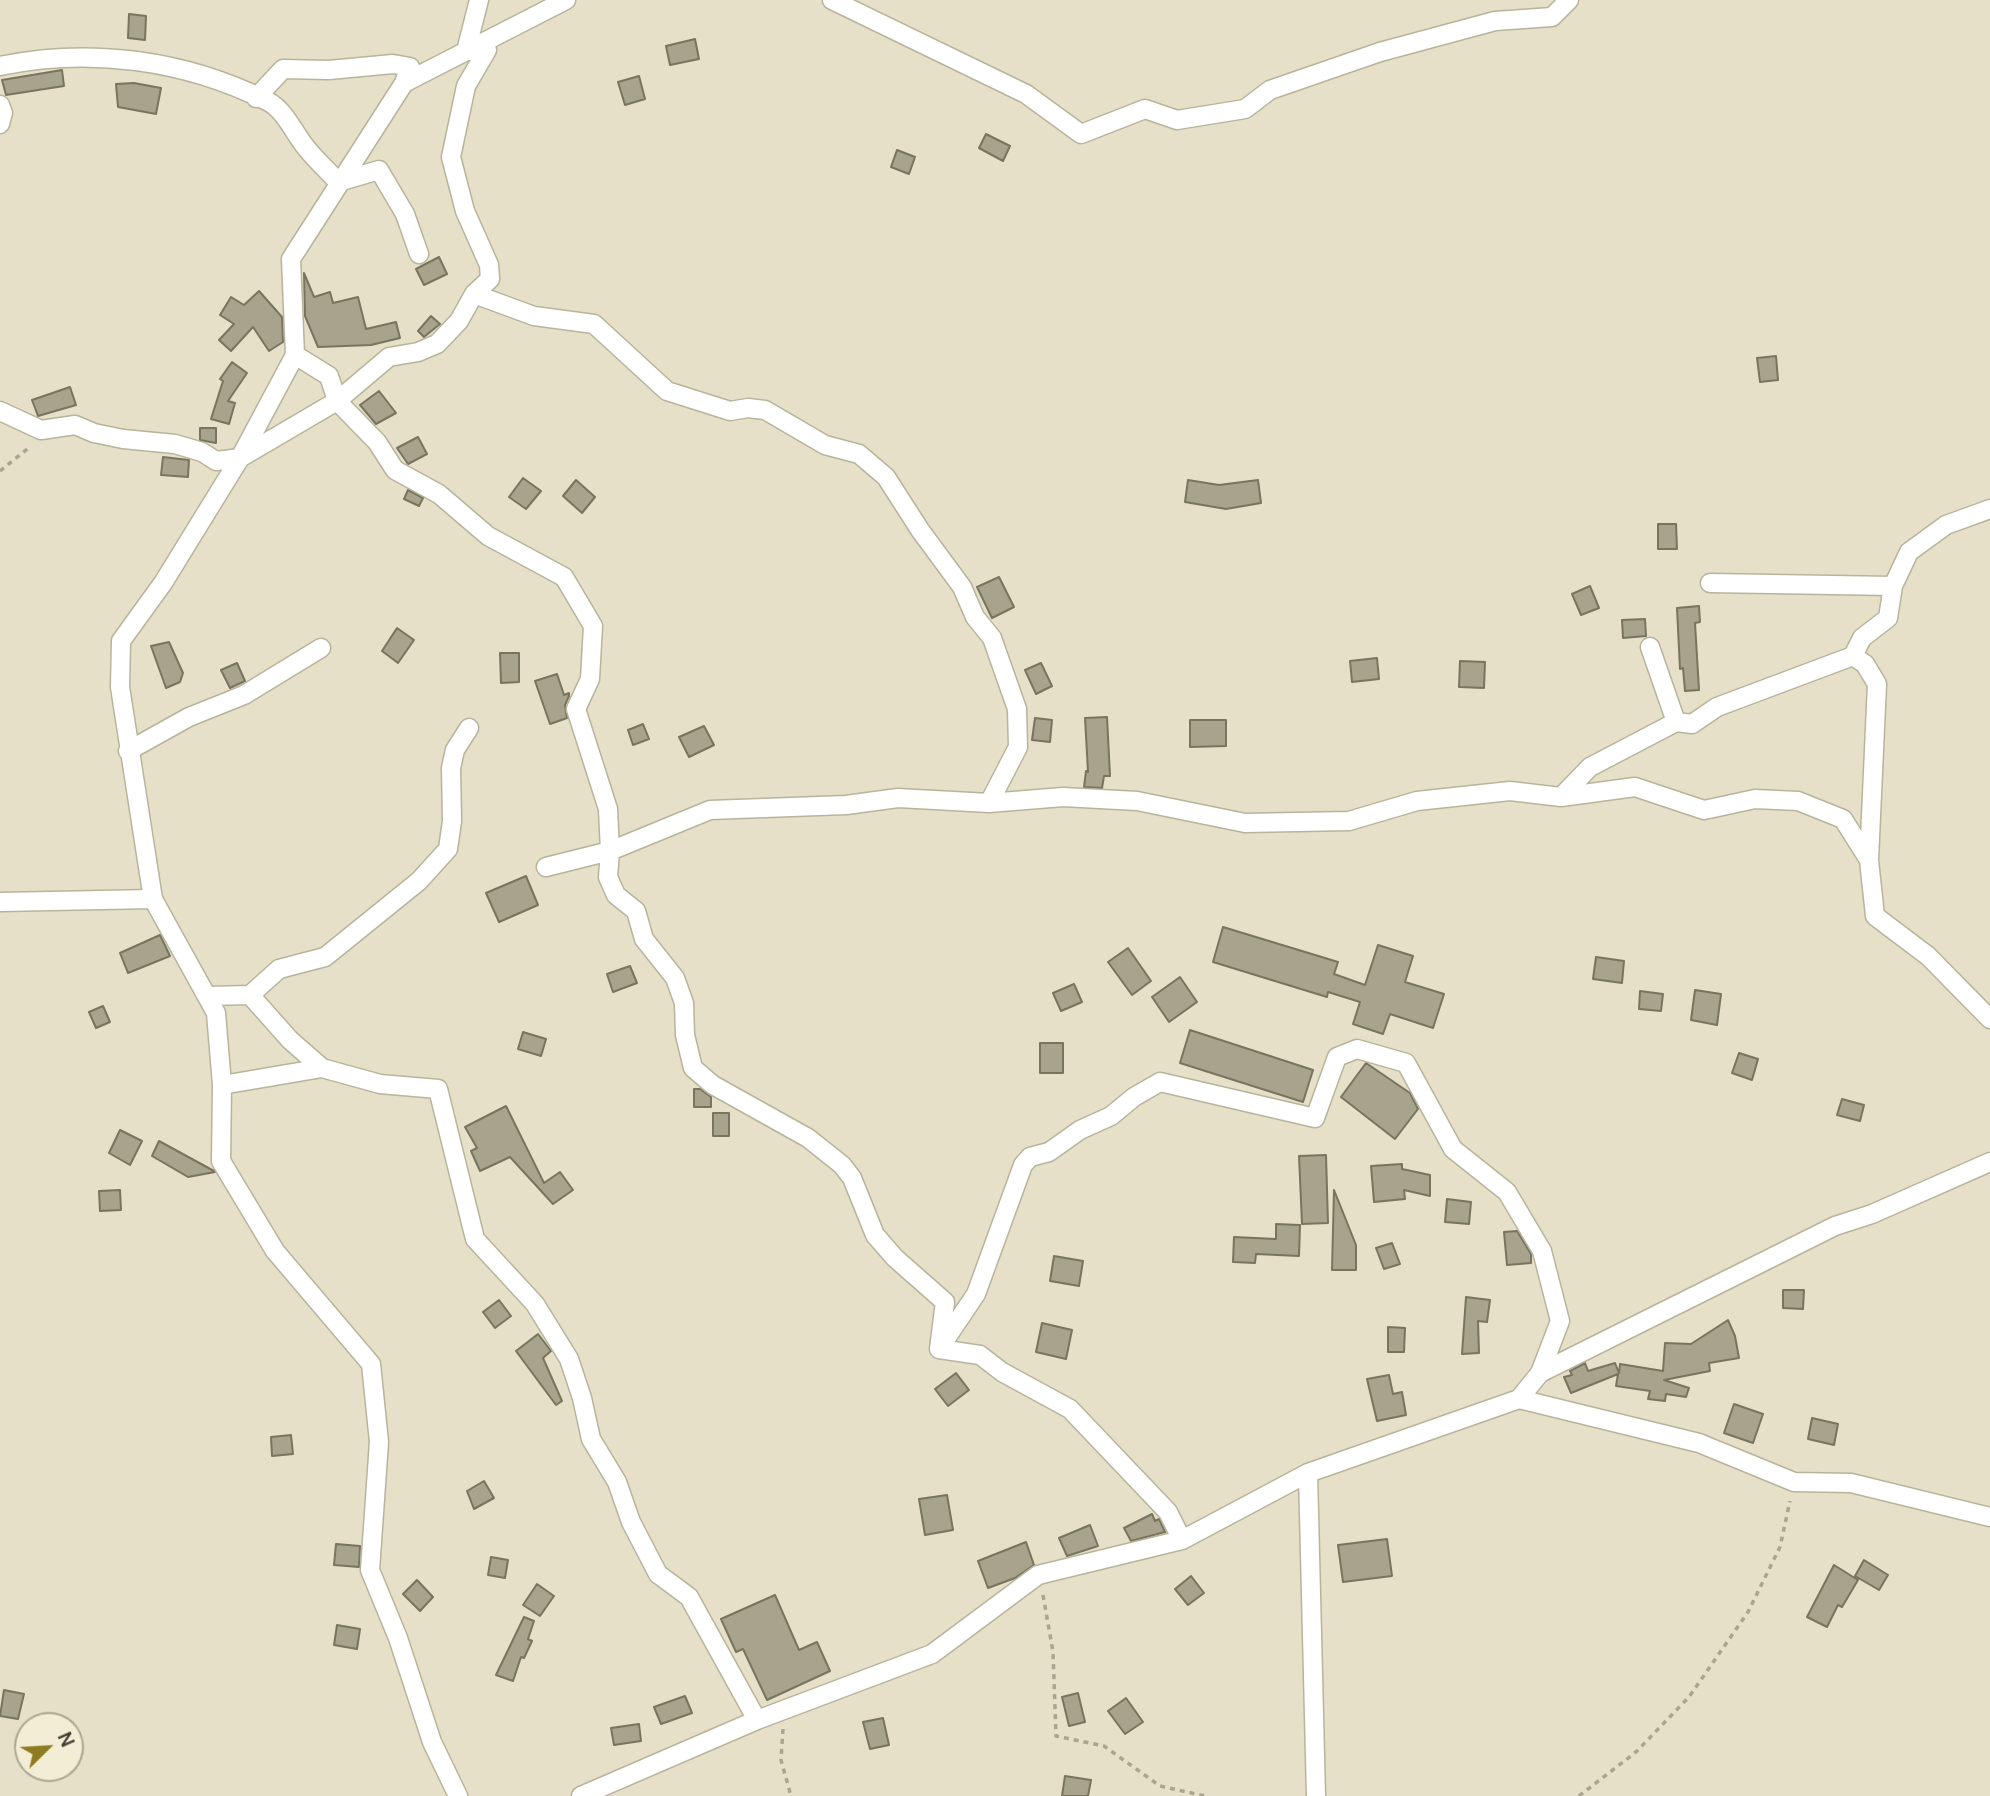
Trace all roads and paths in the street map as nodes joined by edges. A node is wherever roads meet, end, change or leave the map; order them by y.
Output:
1 (479, 0) edge
2 (566, 0) edge
3 (832, 0) edge
4 (1569, 0) edge
5 (466, 51) junction
6 (0, 66) edge
7 (404, 83) junction
8 (256, 98) junction
9 (0, 105) edge
10 (0, 124) edge
11 (338, 182) junction
12 (419, 254) dead end
13 (474, 294) junction
14 (295, 355) junction
15 (337, 401) junction
16 (0, 411) edge
17 (41, 430) junction
18 (240, 458) junction
19 (0, 471) edge
20 (1990, 509) edge
21 (1710, 583) dead end
22 (1893, 586) junction
23 (1650, 647) dead end
24 (321, 648) dead end
25 (1853, 656) junction
26 (1676, 722) junction
27 (470, 728) dead end
28 (128, 751) junction
29 (1561, 797) junction
30 (989, 803) junction
31 (610, 851) junction
32 (1869, 860) junction
33 (546, 867) dead end
34 (153, 900) junction
35 (0, 902) edge
36 (250, 995) junction
37 (207, 996) junction
38 (1990, 1019) edge
39 (322, 1068) junction
40 (222, 1085) junction
41 (1990, 1162) edge
42 (939, 1349) junction
43 (1540, 1373) junction
44 (1519, 1399) junction
45 (1308, 1473) junction
46 (1794, 1482) junction
47 (1990, 1517) edge
48 (1182, 1540) junction
49 (1040, 1576) junction
50 (784, 1710) junction
51 (757, 1720) junction
52 (458, 1796) edge
53 (581, 1796) edge
54 (791, 1796) edge
55 (1205, 1796) edge
56 (1316, 1796) edge
57 (1579, 1796) edge

1 - 5 street
2 - 5 street
3 - 4 street
5 - 7 street
5 - 13 street
6 - 8 street
7 - 8 street
7 - 11 street
8 - 11 street
9 - 10 street
11 - 12 street
11 - 14 street
13 - 15 street
13 - 30 street
14 - 15 street
14 - 18 street
15 - 18 street
15 - 31 street
16 - 17 street
17 - 18 street
17 - 19 path
18 - 28 street
20 - 22 street
21 - 22 street
22 - 25 street
23 - 26 street
24 - 28 street
25 - 26 street
25 - 32 street
26 - 29 street
27 - 36 street
28 - 34 street
29 - 30 street
29 - 32 street
30 - 31 street
31 - 33 street
31 - 42 street
32 - 38 street
34 - 35 street
34 - 37 street
36 - 37 street
36 - 39 street
37 - 40 street
39 - 40 street
39 - 51 street
40 - 52 street
41 - 43 street
42 - 43 street
42 - 48 street
43 - 44 street
44 - 45 street
44 - 46 street
45 - 48 street
45 - 56 street
46 - 47 street
46 - 57 path
48 - 49 street
49 - 50 street
49 - 55 path
50 - 51 street
50 - 54 path
51 - 53 street

